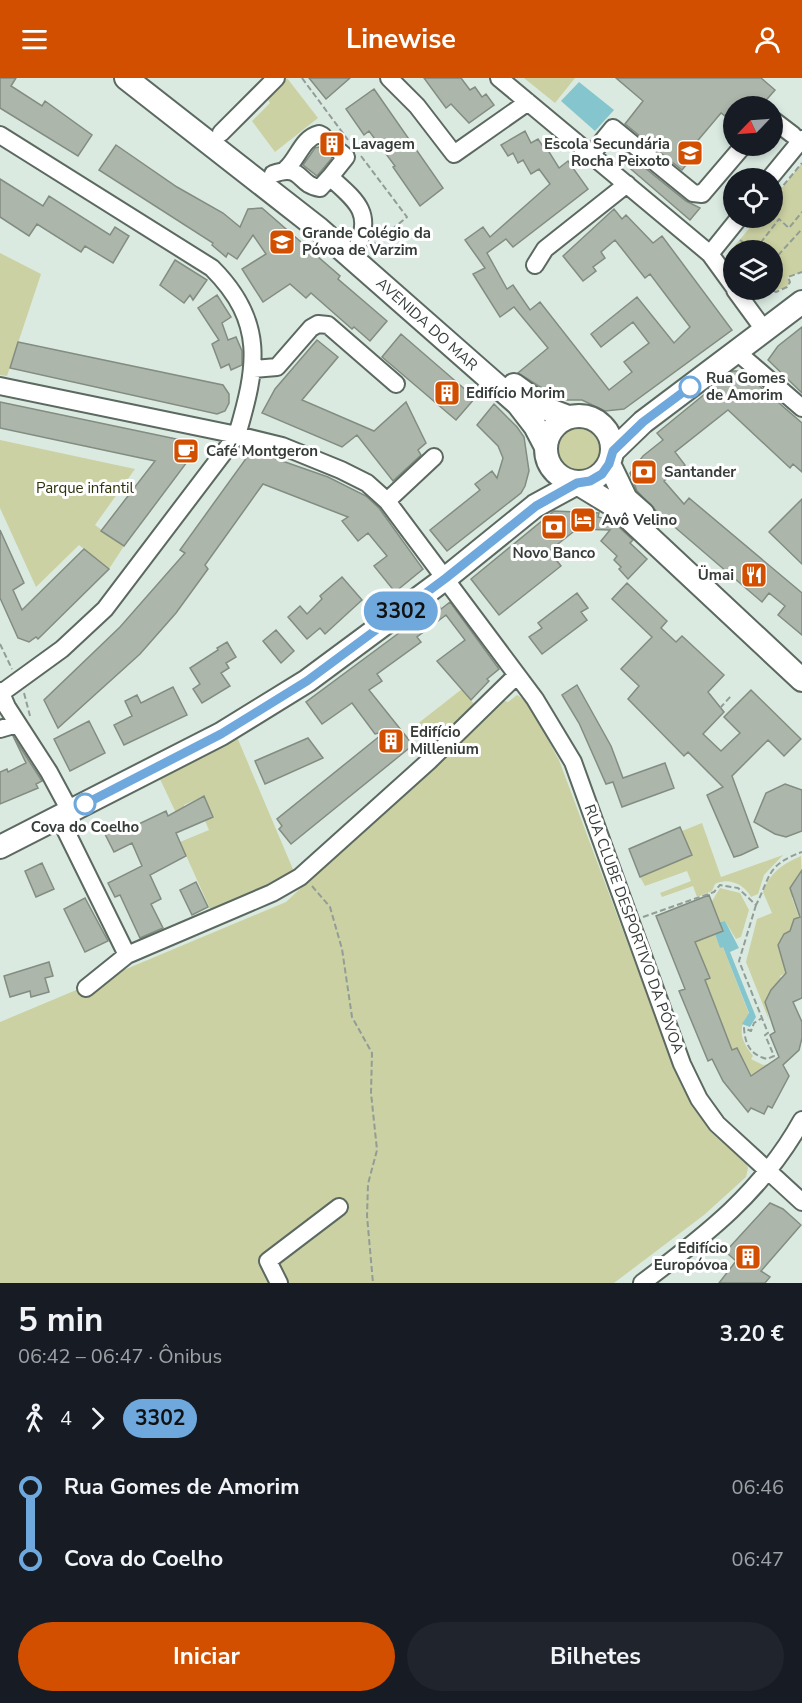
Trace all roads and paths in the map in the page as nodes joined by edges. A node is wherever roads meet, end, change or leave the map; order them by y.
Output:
1 (126, 78) edge
2 (151, 78) edge
3 (276, 78) edge
4 (302, 78) edge
5 (389, 78) edge
6 (499, 78) edge
7 (528, 102) junction
8 (783, 126) edge
9 (221, 133) junction
10 (0, 135) edge
11 (323, 136) dead end
12 (797, 137) edge
13 (347, 149) joint
14 (591, 154) junction
15 (360, 155) dead end
16 (734, 156) edge
17 (802, 163) edge
18 (777, 168) edge
19 (280, 171) junction
20 (330, 177) junction
21 (627, 184) junction
22 (783, 186) edge
23 (802, 212) edge
24 (731, 228) edge
25 (750, 228) edge
26 (802, 229) edge
27 (740, 240) edge
28 (762, 240) edge
29 (360, 249) junction
30 (783, 250) edge
31 (710, 254) junction
32 (535, 265) dead end
33 (723, 272) edge
34 (802, 272) edge
35 (783, 287) edge
36 (743, 300) edge
37 (802, 302) edge
38 (765, 331) junction
39 (737, 352) junction
40 (252, 369) junction
41 (396, 384) dead end
42 (0, 386) edge
43 (802, 408) edge
44 (568, 417) junction
45 (643, 422) junction
46 (604, 427) junction
47 (237, 435) junction
48 (547, 454) junction
49 (434, 457) dead end
50 (611, 458) junction
51 (577, 483) junction
52 (387, 501) junction
53 (536, 506) junction
54 (446, 578) junction
55 (802, 658) edge
56 (518, 675) junction
57 (802, 680) edge
58 (1, 693) edge
59 (731, 696) dead end
60 (720, 708) dead end
61 (17, 724) junction
62 (0, 729) edge
63 (64, 814) junction
64 (0, 847) edge
65 (802, 852) edge
66 (300, 877) junction
67 (756, 905) junction
68 (643, 917) dead end
69 (127, 955) junction
70 (86, 988) dead end
71 (762, 1018) junction
72 (802, 1120) edge
73 (767, 1172) junction
74 (802, 1202) edge
75 (339, 1207) dead end
76 (279, 1283) edge
77 (372, 1283) edge
78 (642, 1283) edge

1 - 48 main road, AVENIDA DO MAR
2 - 9 main road, AVENIDA DO MAR
3 - 9 street
4 - 13 path
5 - 7 street
6 - 7 street
7 - 14 street
8 - 12 street
9 - 19 main road, AVENIDA DO MAR
10 - 40 street
11 - 19 street
12 - 18 street
13 - 20 street
14 - 16 street
14 - 21 street
15 - 29 path
17 - 22 path
19 - 20 street
19 - 29 main road, AVENIDA DO MAR
20 - 29 street
21 - 31 street
21 - 32 street
23 - 28 path
24 - 31 street
25 - 27 path
26 - 30 path
29 - 44 main road, AVENIDA DO MAR
31 - 33 street
34 - 35 path
36 - 38 street
37 - 38 main road
38 - 39 main road
39 - 43 street
39 - 45 main road
40 - 41 street
40 - 47 street
42 - 47 street, RUA CLUBE DESPORTIVO DA PÓVOA
44 - 46 main road
44 - 48 main road
45 - 46 main road
45 - 50 main road
46 - 50 main road
47 - 52 street, RUA CLUBE DESPORTIVO DA PÓVOA
47 - 58 street
48 - 51 main road
48 - 53 main road
49 - 52 street
50 - 51 main road
50 - 55 main road
51 - 53 main road
51 - 57 main road
52 - 54 street, RUA CLUBE DESPORTIVO DA PÓVOA
53 - 54 main road
54 - 56 street, RUA CLUBE DESPORTIVO DA PÓVOA
54 - 63 main road
56 - 66 street
56 - 73 street, RUA CLUBE DESPORTIVO DA PÓVOA
58 - 61 street
59 - 60 path
61 - 62 street
61 - 63 street
63 - 64 main road
63 - 69 street
65 - 67 path
66 - 69 street
66 - 77 path
67 - 68 path
67 - 71 path
69 - 70 street
71 - 71 path
72 - 73 street
73 - 74 street, RUA CLUBE DESPORTIVO DA PÓVOA
73 - 78 street
75 - 76 street

